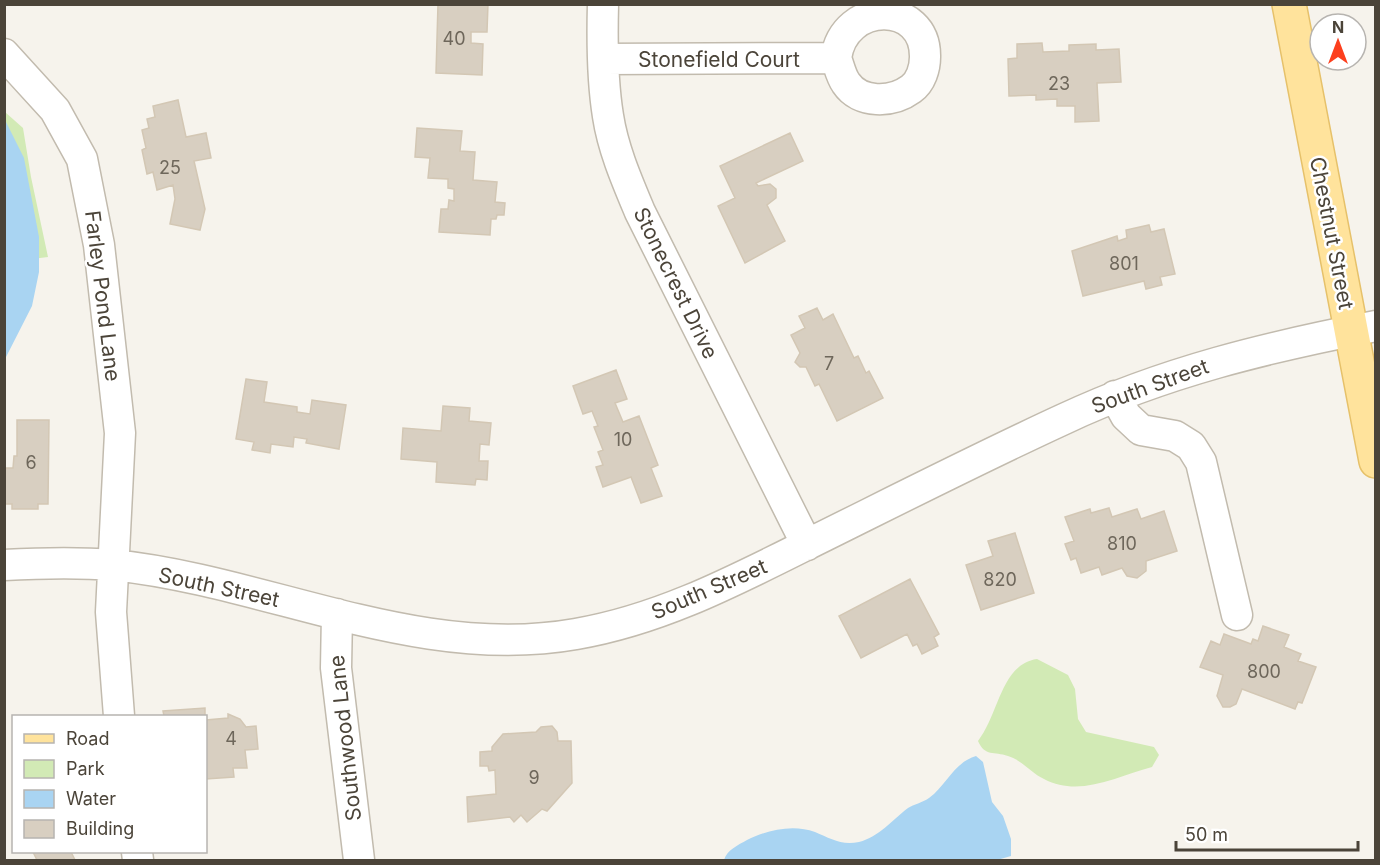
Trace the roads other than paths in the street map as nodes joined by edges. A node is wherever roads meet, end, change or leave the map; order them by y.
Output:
1 (603, 4) edge
2 (1289, 4) edge
3 (4, 54) edge
4 (836, 58) dead end
5 (603, 59) junction
6 (1363, 328) edge
7 (1115, 396) junction
8 (1376, 461) edge
9 (807, 545) junction
10 (4, 565) edge
11 (114, 566) junction
12 (337, 614) junction
13 (1237, 615) dead end
14 (119, 715) edge
15 (359, 861) edge

1 - 5 street, Stonecrest Drive
2 - 6 main road, Chestnut Street
3 - 11 street, Farley Pond Lane
4 - 5 street, Stonefield Court
5 - 9 street, Stonecrest Drive
6 - 7 street, South Street
6 - 8 main road, Chestnut Street
7 - 9 street, South Street
7 - 13 street
9 - 12 street, South Street
10 - 11 street, South Street
11 - 12 street, South Street
11 - 14 street
12 - 15 street, Southwood Lane

